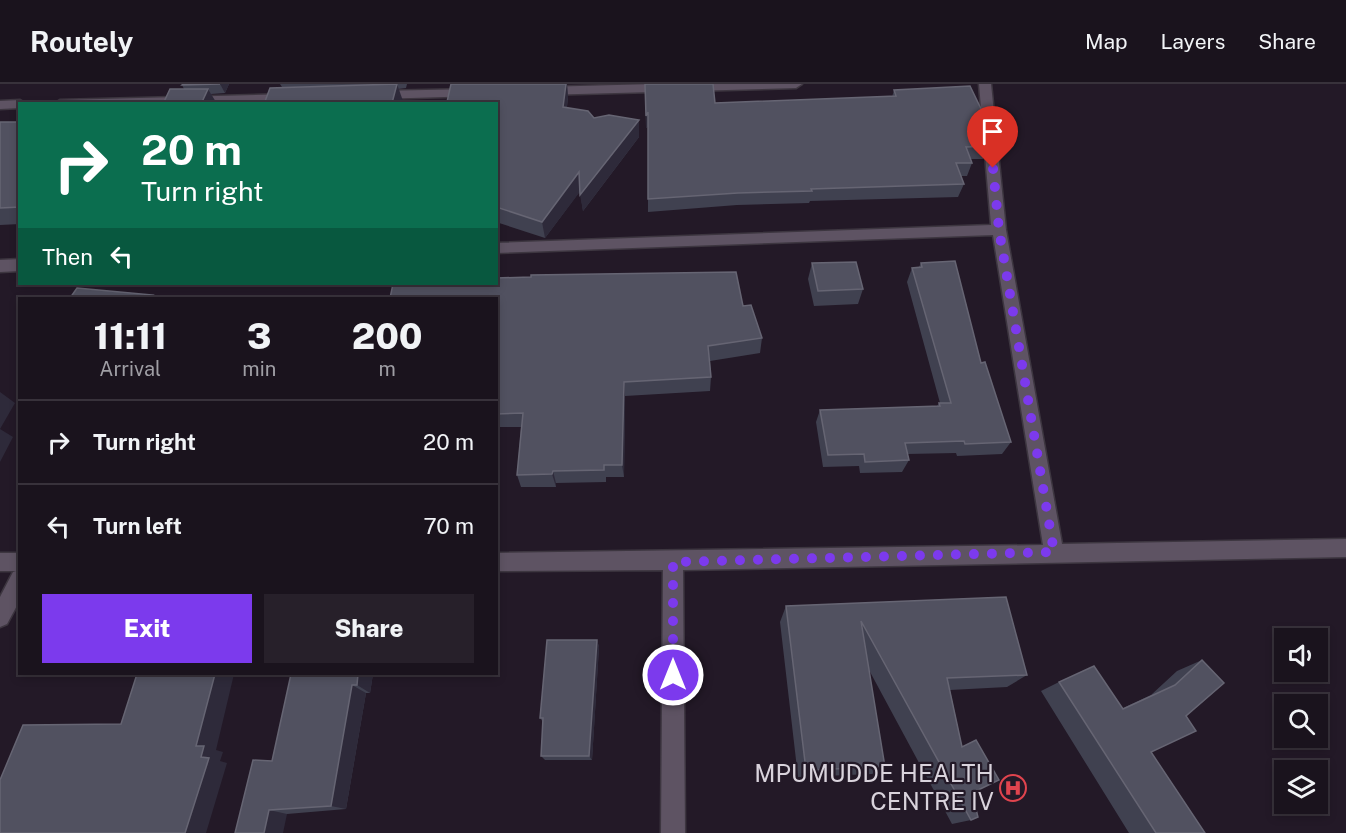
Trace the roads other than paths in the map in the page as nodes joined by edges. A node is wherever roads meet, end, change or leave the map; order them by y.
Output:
1 (796, 84) edge
2 (986, 84) edge
3 (489, 92) edge
4 (524, 92) edge
5 (359, 96) edge
6 (300, 98) edge
7 (140, 102) edge
8 (18, 104) edge
9 (0, 105) edge
10 (999, 230) junction
11 (498, 248) edge
12 (18, 265) edge
13 (0, 266) edge
14 (1346, 548) edge
15 (1054, 552) junction
16 (18, 561) edge
17 (0, 562) edge
18 (498, 562) edge
19 (673, 562) junction
20 (18, 583) edge
21 (0, 617) edge
22 (673, 833) edge

1 - 4 street
2 - 10 street
3 - 5 street
6 - 7 street
8 - 9 street
10 - 11 street
10 - 15 street
12 - 13 street
14 - 15 street
15 - 19 street
16 - 17 street
18 - 19 street
19 - 22 street
20 - 21 street

